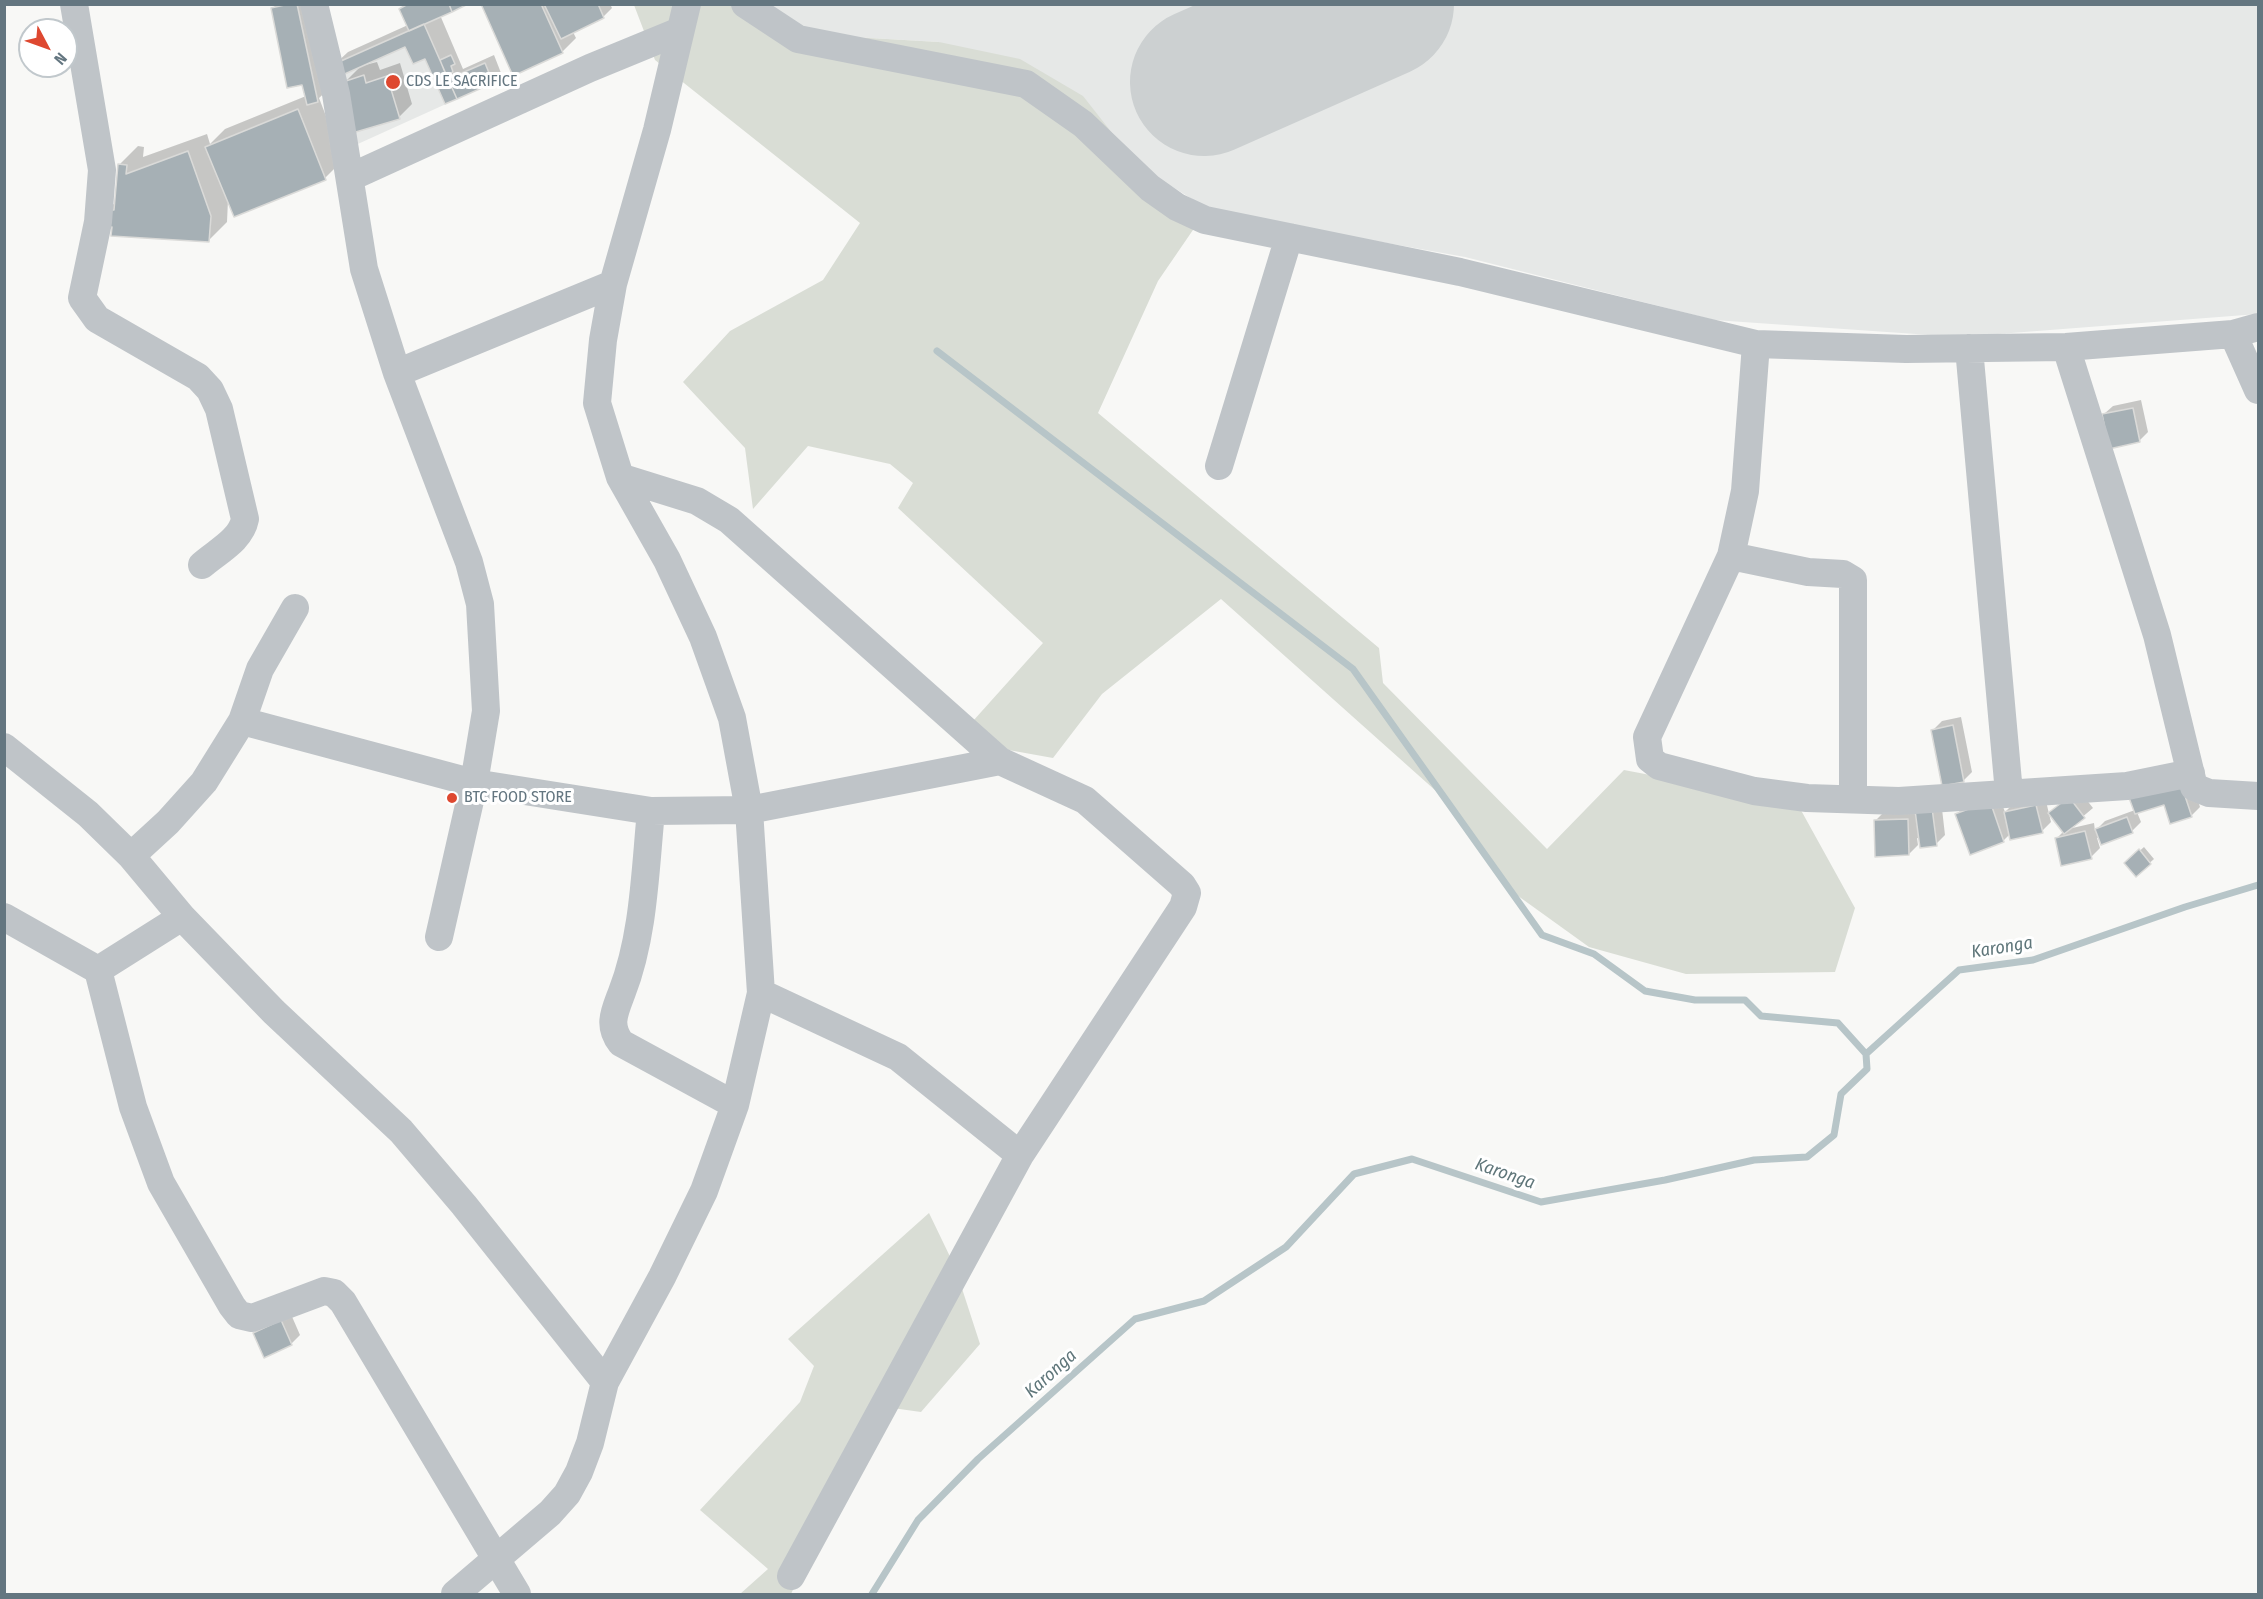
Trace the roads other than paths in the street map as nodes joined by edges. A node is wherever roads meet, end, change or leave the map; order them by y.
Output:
1 (74, 4) edge
2 (314, 4) edge
3 (745, 4) edge
4 (683, 18) edge
5 (351, 177) junction
6 (1289, 237) junction
7 (613, 284) junction
8 (2246, 331) edge
9 (1756, 344) junction
10 (2066, 347) junction
11 (1969, 348) junction
12 (397, 372) junction
13 (2259, 390) edge
14 (1219, 466) dead end
15 (620, 477) junction
16 (1731, 556) junction
17 (202, 565) dead end
18 (296, 608) dead end
19 (242, 721) junction
20 (4, 747) edge
21 (1000, 762) junction
22 (2192, 773) junction
23 (474, 783) junction
24 (2009, 793) junction
25 (2259, 796) edge
26 (1853, 799) junction
27 (749, 810) junction
28 (651, 811) junction
29 (131, 856) junction
30 (4, 917) edge
31 (182, 917) junction
32 (439, 937) dead end
33 (98, 970) junction
34 (761, 993) junction
35 (735, 1105) junction
36 (1020, 1155) junction
37 (605, 1382) junction
38 (497, 1561) junction
39 (791, 1576) dead end
40 (455, 1594) edge
41 (516, 1594) edge

1 - 17 street
2 - 5 street
3 - 6 street
4 - 5 street
4 - 7 street
5 - 12 street
6 - 9 street
6 - 14 street
7 - 12 street
7 - 15 street
8 - 10 street
8 - 13 street
9 - 11 street
9 - 16 street
10 - 11 street
10 - 22 street
11 - 24 street
12 - 23 street
15 - 21 street
15 - 27 street
16 - 26 street
16 - 26 street
18 - 19 street
19 - 23 street
19 - 29 street
20 - 29 street
21 - 27 street
21 - 36 street
22 - 24 street
22 - 25 street
23 - 28 street
23 - 32 street
24 - 26 street
27 - 28 street
27 - 34 street
28 - 35 street
29 - 31 street
30 - 33 street
31 - 33 street
31 - 37 street
33 - 38 street
34 - 35 street
34 - 36 street
35 - 37 street
36 - 39 street
37 - 38 street
38 - 40 street
38 - 41 street

